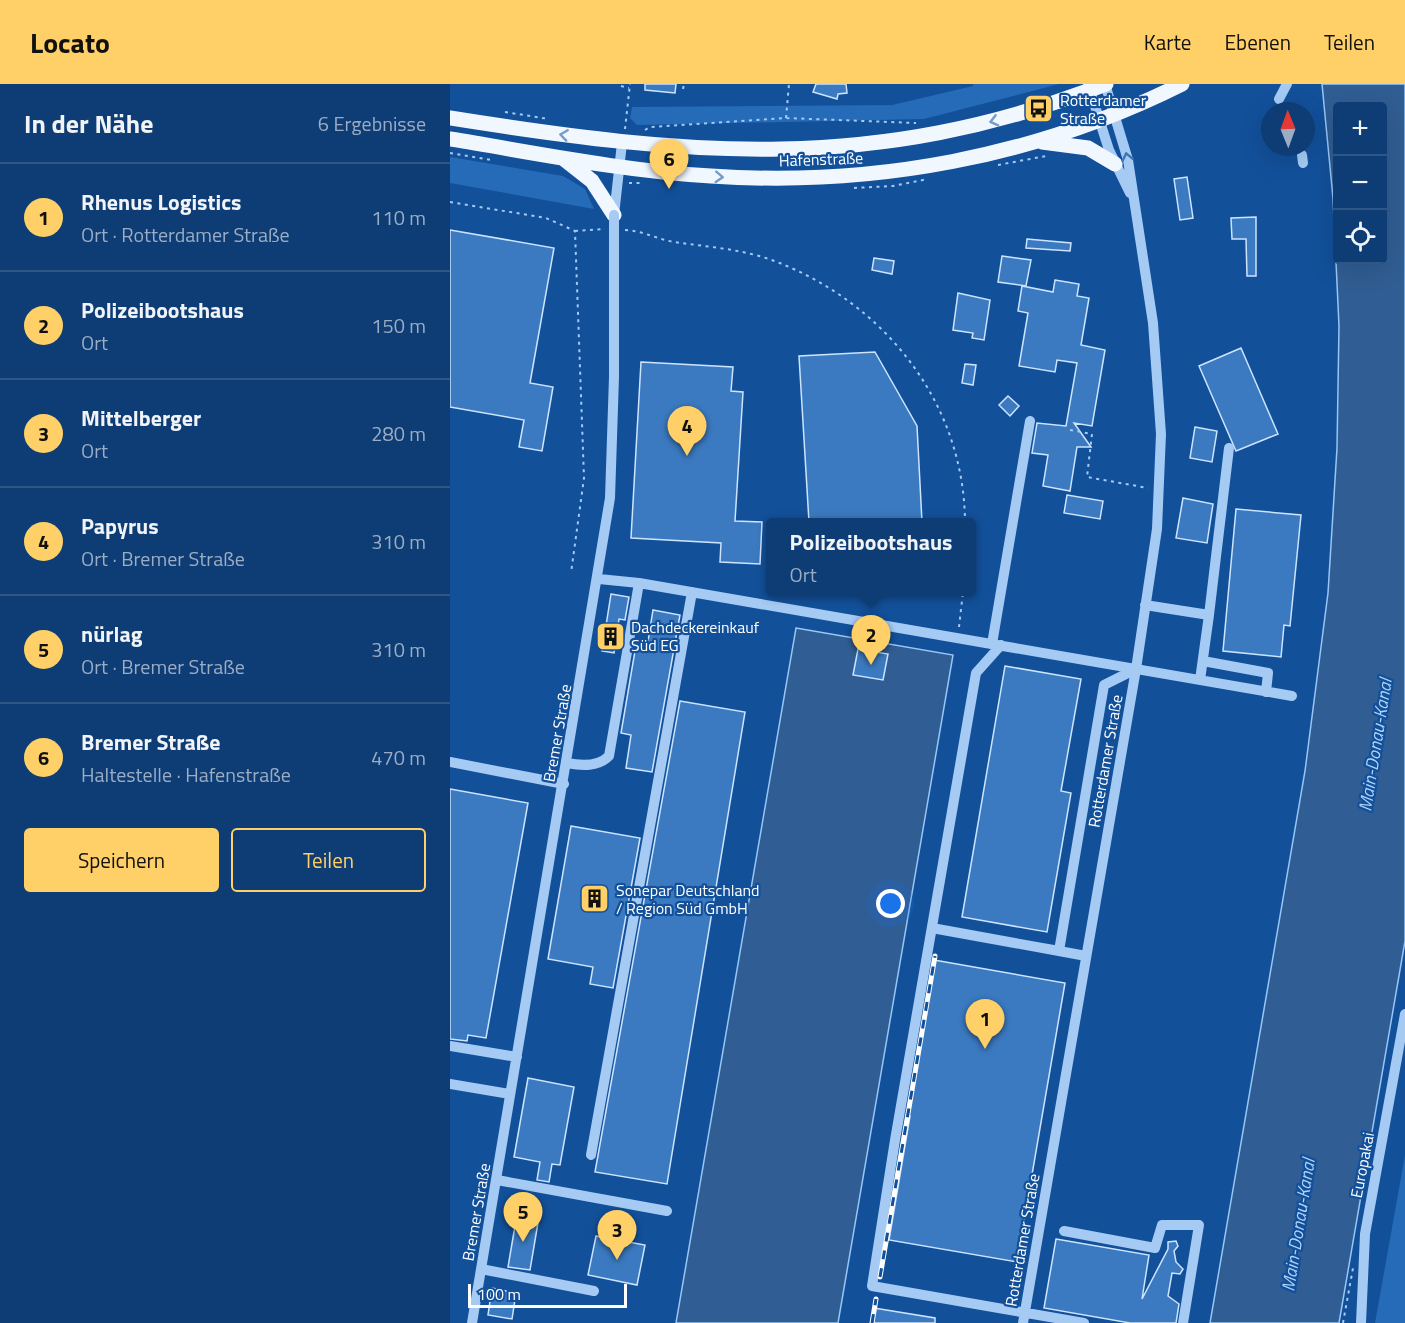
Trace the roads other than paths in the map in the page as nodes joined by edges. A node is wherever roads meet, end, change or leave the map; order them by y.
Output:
1 (1106, 84) edge
2 (1182, 84) edge
3 (1287, 84) edge
4 (1089, 87) edge
5 (1279, 99) dead end
6 (1115, 114) junction
7 (450, 118) edge
8 (1099, 120) junction
9 (621, 134) junction
10 (450, 139) edge
11 (1036, 141) junction
12 (561, 157) junction
13 (1115, 164) junction
14 (619, 166) junction
15 (1134, 201) junction
16 (613, 223) junction
17 (1030, 421) dead end
18 (1229, 448) dead end
19 (599, 579) junction
20 (639, 583) junction
21 (692, 592) junction
22 (1146, 605) junction
23 (1209, 615) junction
24 (997, 645) junction
25 (1203, 661) junction
26 (1136, 669) junction
27 (1200, 680) junction
28 (1266, 692) junction
29 (1292, 696) dead end
30 (450, 762) edge
31 (567, 763) junction
32 (564, 784) junction
33 (932, 928) junction
34 (1059, 951) junction
35 (1086, 956) junction
36 (1405, 1014) edge
37 (450, 1046) edge
38 (517, 1057) junction
39 (1401, 1061) edge
40 (450, 1084) edge
41 (510, 1095) junction
42 (591, 1155) dead end
43 (496, 1180) junction
44 (667, 1211) dead end
45 (1064, 1232) dead end
46 (481, 1269) junction
47 (594, 1291) dead end
48 (1024, 1318) edge
49 (472, 1323) edge
50 (1084, 1323) edge
51 (1183, 1323) edge
52 (1360, 1323) edge

1 - 4 main road, Hafenstraße
1 - 6 street, Rotterdamer Straße
2 - 6 main road, Hafenstraße
3 - 5 street
4 - 8 street, Rotterdamer Straße
4 -> 9 main road, Hafenstraße
6 - 8 main road, Hafenstraße
15 -> 6 street, Rotterdamer Straße
9 -> 7 main road, Hafenstraße
8 - 11 main road, Hafenstraße
8 - 13 street, Rotterdamer Straße
9 - 14 street, Bremer Straße
10 - 12 main road, Hafenstraße
11 - 13 main road
14 -> 11 main road, Hafenstraße
12 - 14 main road, Hafenstraße
12 - 16 main road
13 - 15 street, Rotterdamer Straße
14 - 16 street, Bremer Straße
15 - 22 street, Rotterdamer Straße
16 - 19 street, Bremer Straße, bridge
17 - 24 street
18 - 23 street
19 - 20 street
19 - 31 street, Bremer Straße
20 - 21 street
20 - 31 street
21 - 24 street
21 - 42 street
22 - 23 street
22 - 26 street, Rotterdamer Straße
23 - 25 street
24 - 26 street
24 - 33 street
25 - 27 street
25 - 28 street
26 - 27 street
26 - 34 street
26 - 35 street, Rotterdamer Straße
27 - 28 street
28 - 29 street
30 - 32 street
31 - 32 street, Bremer Straße
32 - 38 street, Bremer Straße
33 - 34 street
33 - 48 street
34 - 35 street
35 - 48 street, Rotterdamer Straße
36 - 39 street, Europakai
37 - 38 street
38 - 41 street, Bremer Straße
39 - 52 street, Europakai
40 - 41 street
41 - 43 street, Bremer Straße
43 - 44 street
43 - 46 street, Bremer Straße
45 - 51 street
46 - 47 street
46 - 49 street, Bremer Straße
48 - 50 street

